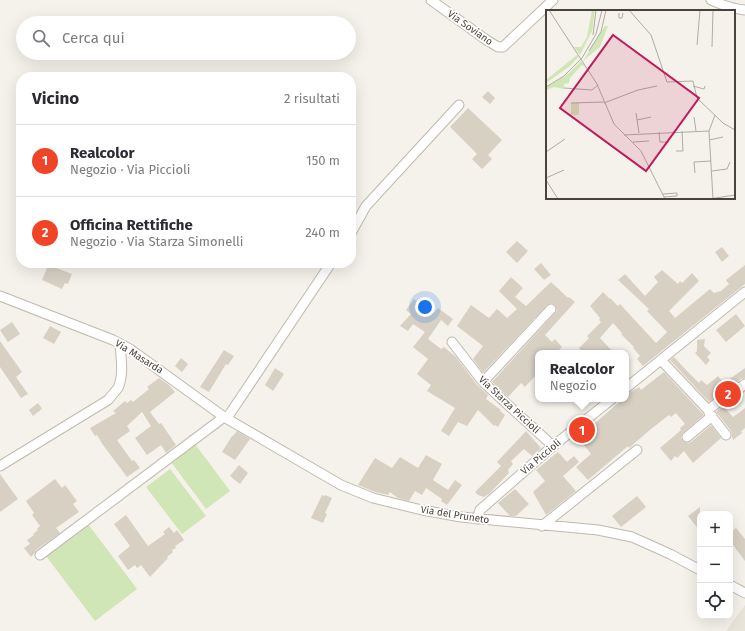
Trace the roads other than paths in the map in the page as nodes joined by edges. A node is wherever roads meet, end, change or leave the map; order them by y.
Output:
1 (431, 0) edge
2 (553, 0) edge
3 (711, 0) edge
4 (745, 10) edge
5 (459, 105) dead end
6 (356, 225) edge
7 (328, 268) edge
8 (745, 292) edge
9 (0, 296) edge
10 (551, 310) dead end
11 (452, 342) dead end
12 (120, 344) junction
13 (661, 360) junction
14 (482, 382) junction
15 (745, 384) edge
16 (629, 386) edge
17 (608, 402) edge
18 (710, 413) junction
19 (226, 417) junction
20 (726, 434) dead end
21 (687, 437) dead end
22 (553, 446) junction
23 (637, 450) dead end
24 (0, 466) edge
25 (477, 519) junction
26 (542, 526) junction
27 (40, 555) dead end
28 (697, 568) edge
29 (733, 587) edge
30 (745, 593) edge

1 - 2 street, Via Soviano
3 - 4 street
5 - 6 street
7 - 19 street
8 - 13 street
9 - 12 street, Via Masarda
10 - 14 street
11 - 14 street, Via Starza Piccioli
12 - 19 street, Via Masarda
12 - 24 street
13 - 16 street
13 - 18 street
14 - 22 street, Via Starza Piccioli
15 - 18 street
17 - 22 street, Via Piccioli
18 - 20 street
18 - 21 street
19 - 25 street, Via del Pruneto
19 - 27 street
22 - 25 street, Via Piccioli
23 - 26 street
25 - 26 street, Via del Pruneto
26 - 28 street, Via del Pruneto
29 - 30 street

